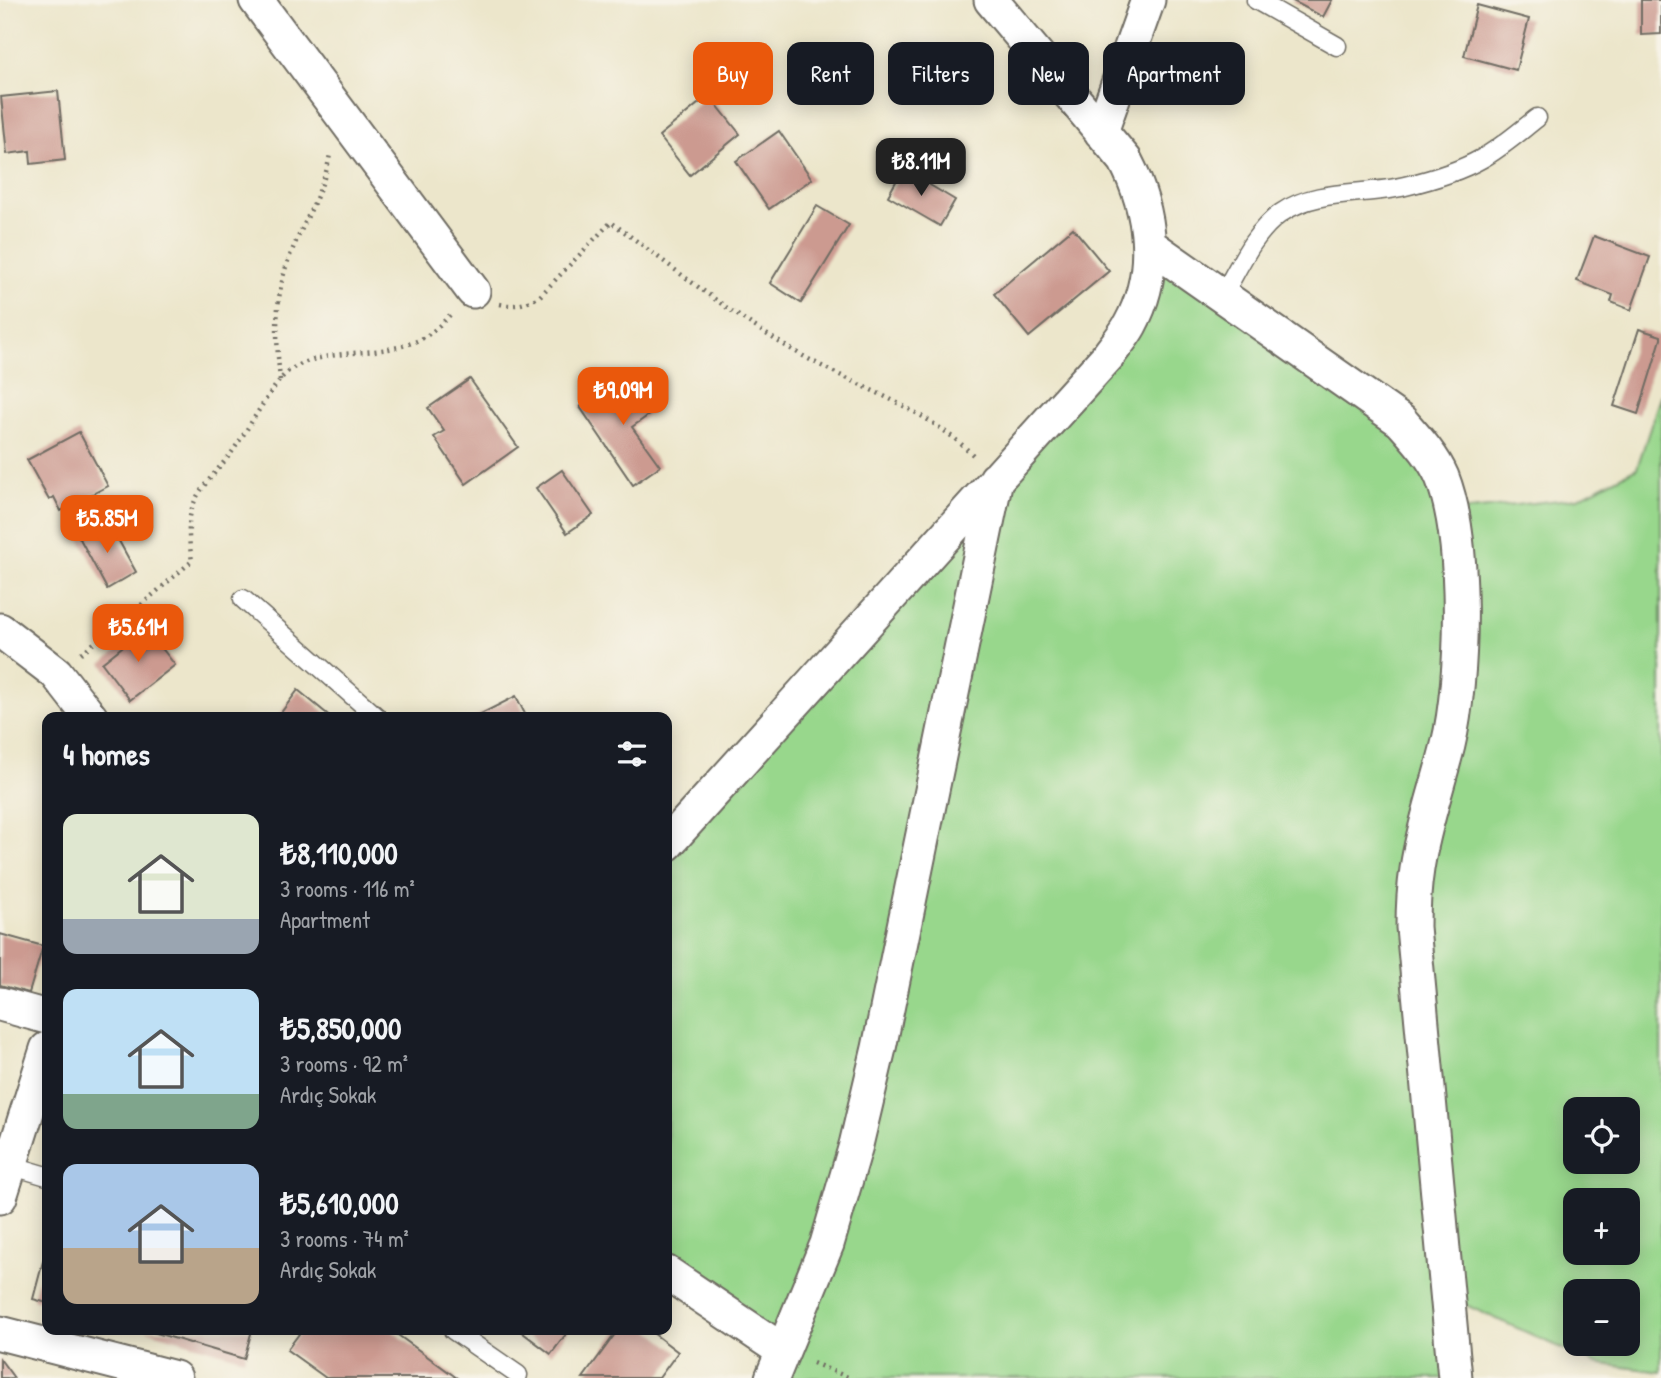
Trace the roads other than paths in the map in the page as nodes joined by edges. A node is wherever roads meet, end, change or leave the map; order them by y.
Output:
1 (256, 0) edge
2 (991, 0) edge
3 (1148, 0) edge
4 (1256, 0) edge
5 (1337, 46) dead end
6 (1537, 118) dead end
7 (1101, 132) junction
8 (1151, 246) junction
9 (473, 290) road end
10 (1223, 295) junction
11 (996, 479) junction
12 (243, 599) dead end
13 (0, 630) edge
14 (86, 712) edge
15 (371, 712) edge
16 (672, 838) edge
17 (0, 1004) edge
18 (42, 1016) edge
19 (42, 1063) edge
20 (5, 1164) edge
21 (42, 1175) edge
22 (0, 1197) edge
23 (672, 1277) edge
24 (0, 1333) edge
25 (460, 1335) edge
26 (777, 1365) edge
27 (518, 1375) dead end
28 (175, 1378) edge
29 (1455, 1378) edge

1 - 9 street
2 - 7 street
3 - 7 street
4 - 5 lane
6 - 10 lane
7 - 8 street
8 - 10 street
8 - 11 street
10 - 29 street
11 - 16 street
11 - 26 street
12 - 15 lane
13 - 14 street
17 - 18 street
19 - 20 street
20 - 21 lane
20 - 22 street
23 - 26 street
24 - 28 street
25 - 27 lane

